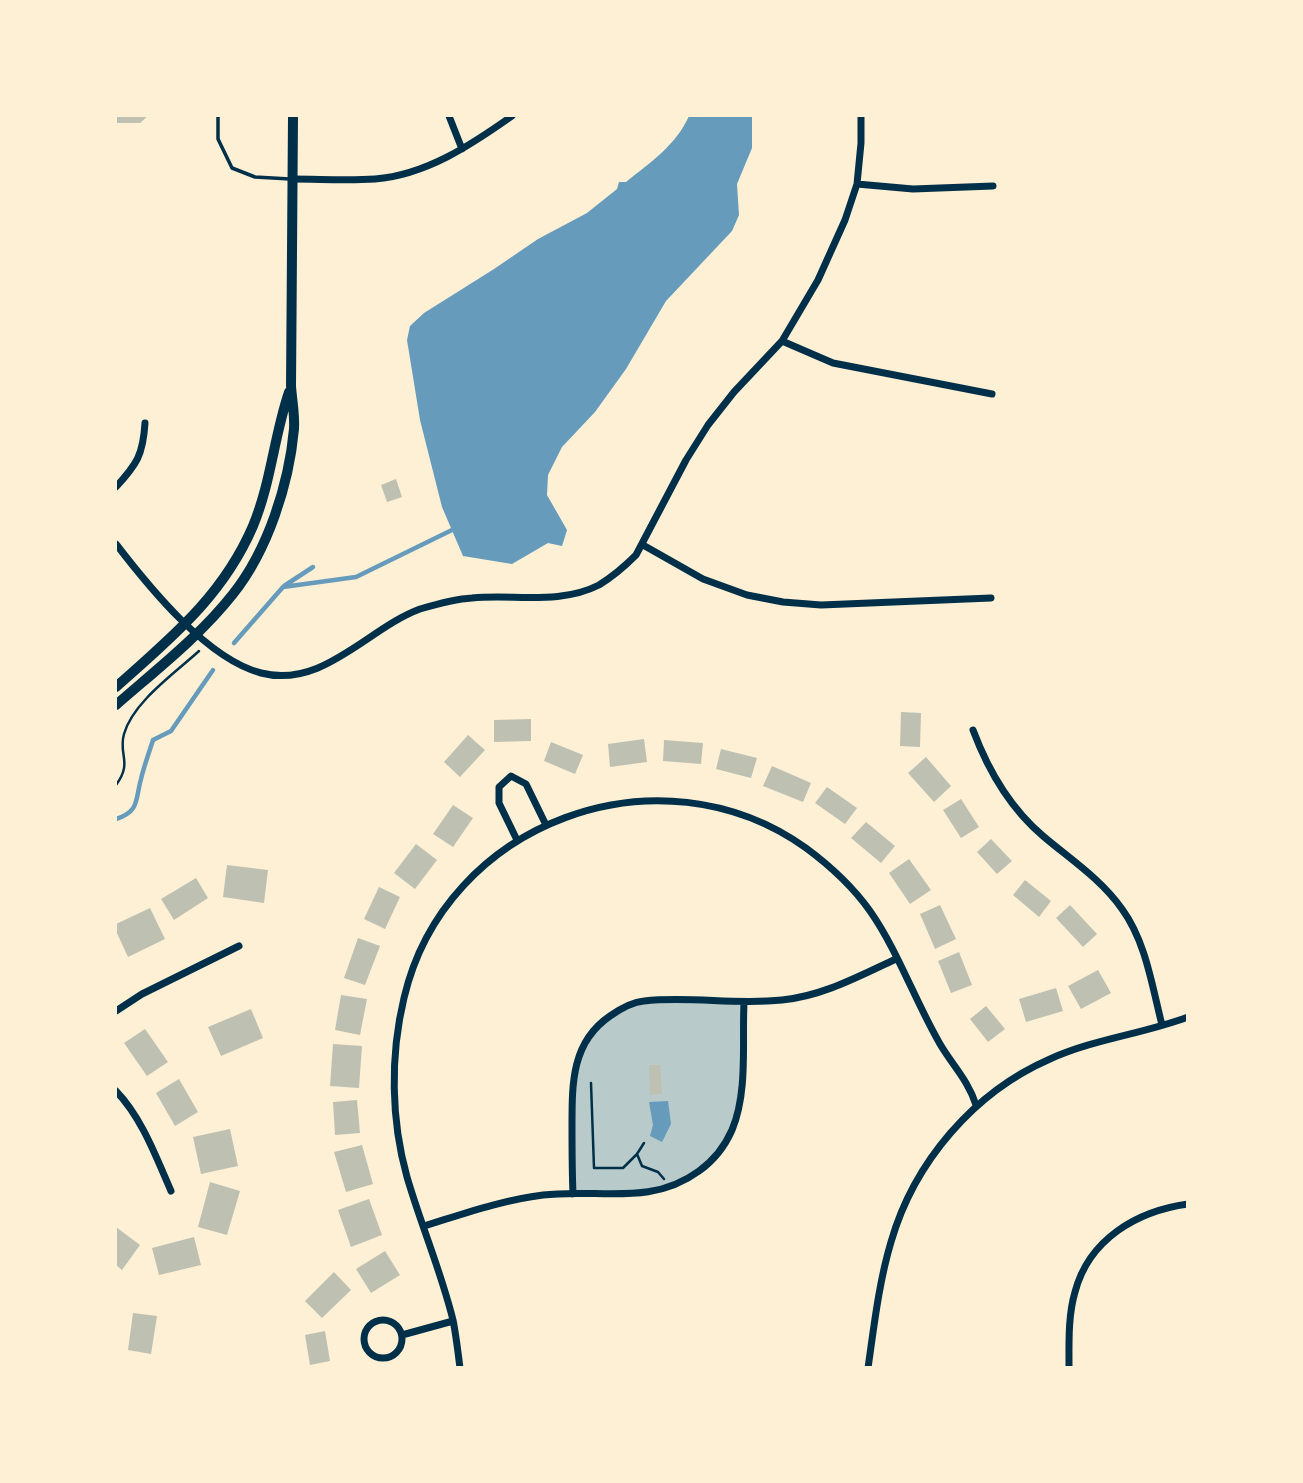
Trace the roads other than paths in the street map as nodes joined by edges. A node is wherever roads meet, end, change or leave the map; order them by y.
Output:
1 (218, 116) edge
2 (293, 116) edge
3 (449, 116) edge
4 (512, 116) edge
5 (860, 116) edge
6 (462, 149) junction
7 (292, 179) junction
8 (857, 184) junction
9 (993, 186) dead end
10 (782, 341) junction
11 (291, 386) junction
12 (992, 394) dead end
13 (145, 423) dead end
14 (116, 487) edge
15 (116, 544) edge
16 (643, 545) junction
17 (991, 598) dead end
18 (187, 624) junction
19 (197, 633) junction
20 (116, 687) edge
21 (116, 705) edge
22 (973, 730) dead end
23 (545, 824) junction
24 (517, 840) junction
25 (239, 946) dead end
26 (897, 959) junction
27 (744, 1003) junction
28 (116, 1011) edge
29 (1188, 1017) edge
30 (1162, 1025) junction
31 (116, 1091) edge
32 (976, 1105) junction
33 (171, 1191) dead end
34 (573, 1194) junction
35 (1188, 1204) edge
36 (424, 1226) junction
37 (453, 1321) junction
38 (402, 1335) junction
39 (460, 1367) edge
40 (868, 1367) edge
41 (1069, 1367) edge

1 - 7 lane
2 - 7 main road
3 - 6 street
4 - 6 street
5 - 8 street
6 - 7 street
7 - 11 main road
8 - 9 street
8 - 10 street
10 - 12 street
10 - 16 street
11 - 18 main road
11 - 19 main road
13 - 14 street
15 - 18 street
16 - 17 street
16 - 19 street
18 - 19 street
18 - 20 main road
19 - 21 main road
22 - 30 street
23 - 24 street
23 - 24 street
23 - 26 street
24 - 36 street
25 - 28 street
26 - 27 street
26 - 32 street
27 - 34 street
27 - 34 street
29 - 30 street
30 - 32 street
31 - 33 street
32 - 40 street
34 - 36 street
35 - 41 street
36 - 37 street
37 - 38 street
37 - 39 street
38 - 38 street

